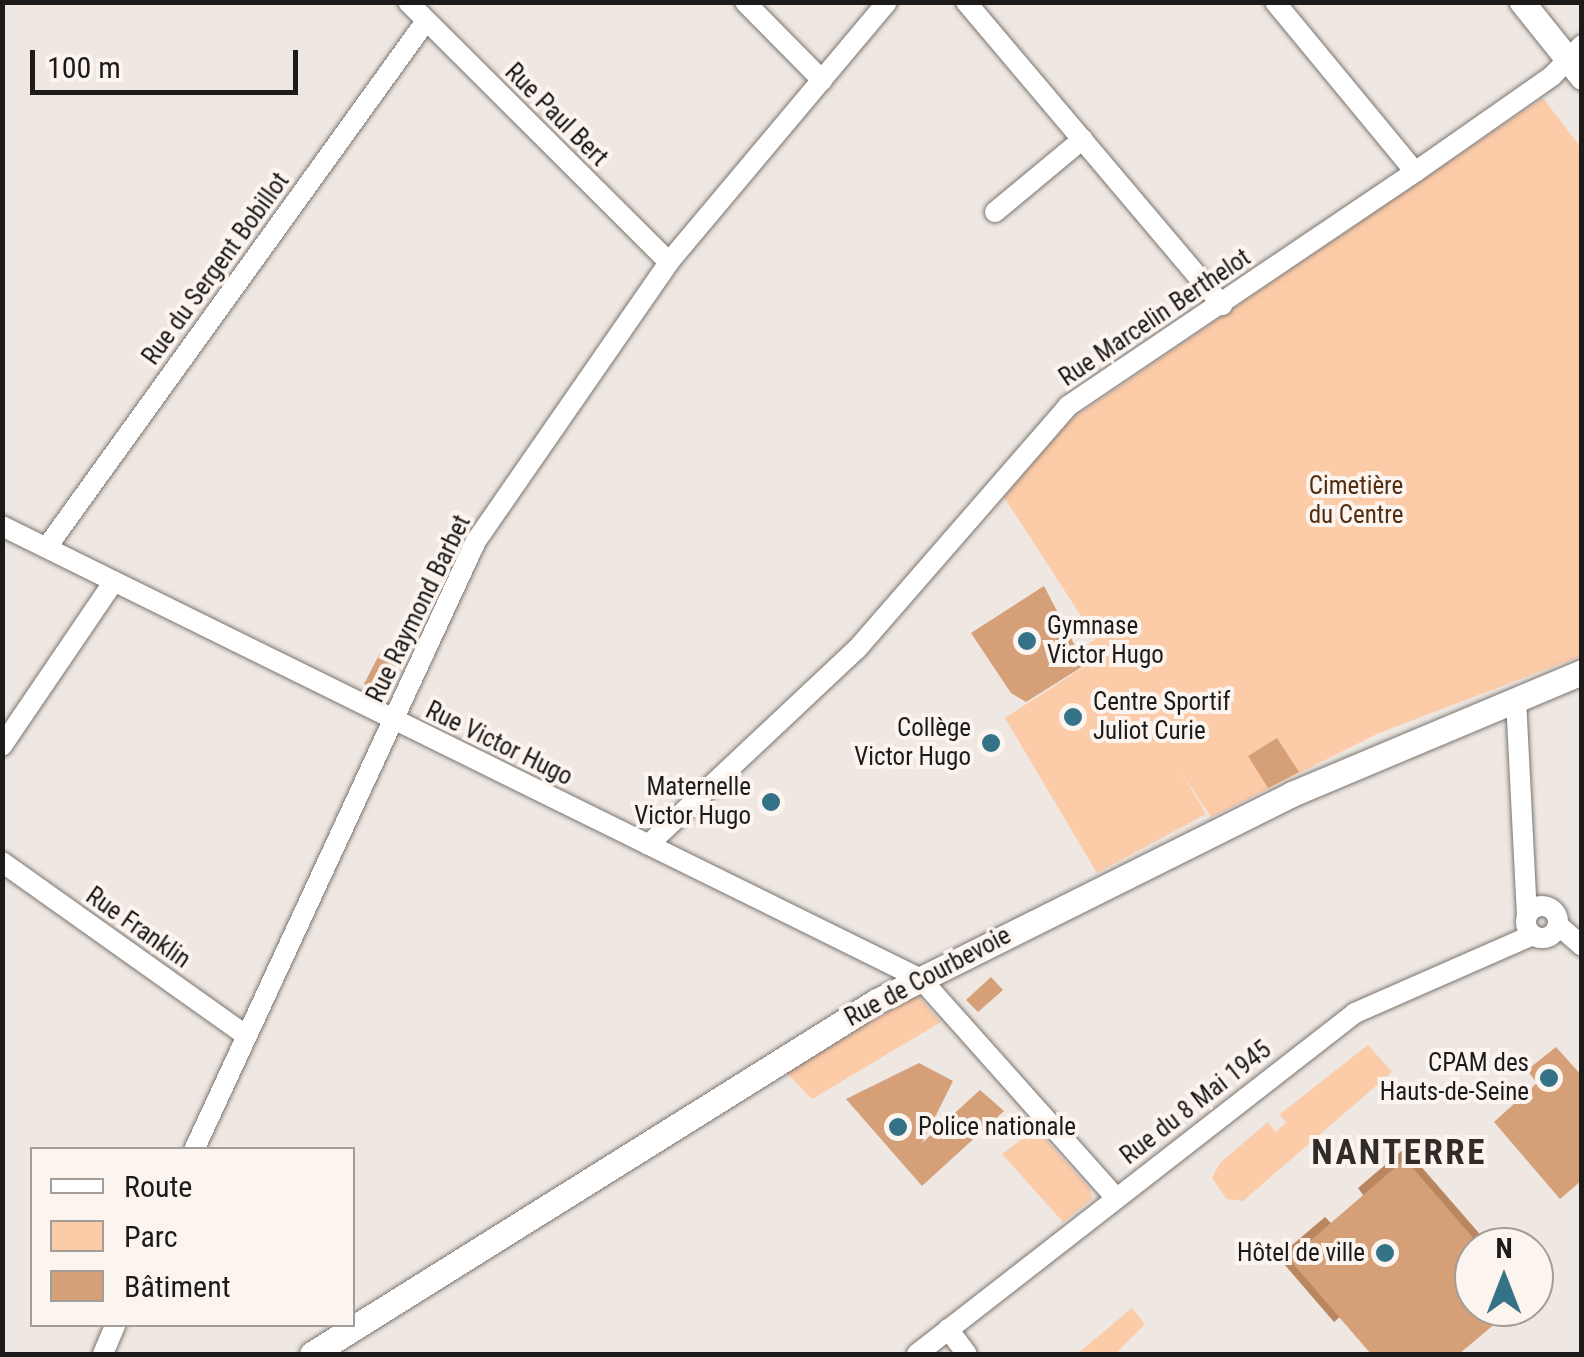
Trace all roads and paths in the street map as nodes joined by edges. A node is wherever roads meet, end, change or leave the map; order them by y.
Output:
1 (408, 2) edge
2 (745, 2) edge
3 (887, 2) edge
4 (966, 2) edge
5 (1275, 2) edge
6 (1522, 2) edge
7 (426, 21) junction
8 (1577, 60) edge
9 (822, 80) junction
10 (1082, 139) junction
11 (1415, 172) junction
12 (995, 212) dead end
13 (669, 262) junction
14 (1222, 305) junction
15 (2, 526) edge
16 (47, 548) junction
17 (114, 581) junction
18 (1582, 672) edge
19 (1516, 699) junction
20 (394, 720) junction
21 (2, 746) edge
22 (648, 845) junction
23 (2, 862) edge
24 (1535, 919) junction
25 (1582, 946) edge
26 (921, 978) junction
27 (246, 1034) junction
28 (195, 1147) edge
29 (1116, 1198) junction
30 (115, 1327) edge
31 (948, 1330) junction
32 (103, 1354) edge
33 (312, 1354) edge
34 (917, 1354) edge
35 (967, 1354) edge

1 - 7 street, Rue Paul Bert
2 - 9 street
3 - 9 street, Rue Raymond Barbet
4 - 10 street
5 - 11 street
6 - 8 street
7 - 13 street, Rue Paul Bert
7 - 16 street, Rue du Sergent Bobillot
8 - 11 street, Rue Marcelin Berthelot
9 - 13 street, Rue Raymond Barbet
10 - 12 street
10 - 14 street
11 - 14 street, Rue Marcelin Berthelot
13 - 20 street, Rue Raymond Barbet
14 - 22 street, Rue Marcelin Berthelot
15 - 16 street, Rue Victor Hugo
16 - 17 street, Rue Victor Hugo
17 - 20 street, Rue Victor Hugo
17 - 21 street
18 - 19 street, Rue de Courbevoie
19 - 24 street
19 - 26 street, Rue de Courbevoie
20 - 22 street, Rue Victor Hugo
20 - 27 street, Rue Raymond Barbet
22 - 26 street, Rue Victor Hugo
23 - 27 street, Rue Franklin
24 - 25 street, Rue du 8 Mai 1945
24 - 29 street, Rue du 8 Mai 1945
26 - 29 street
26 - 33 street, Rue de Courbevoie
27 - 28 street, Rue Raymond Barbet
29 - 31 street, Rue du 8 Mai 1945
30 - 32 street
31 - 34 street, Rue du 8 Mai 1945
31 - 35 street

